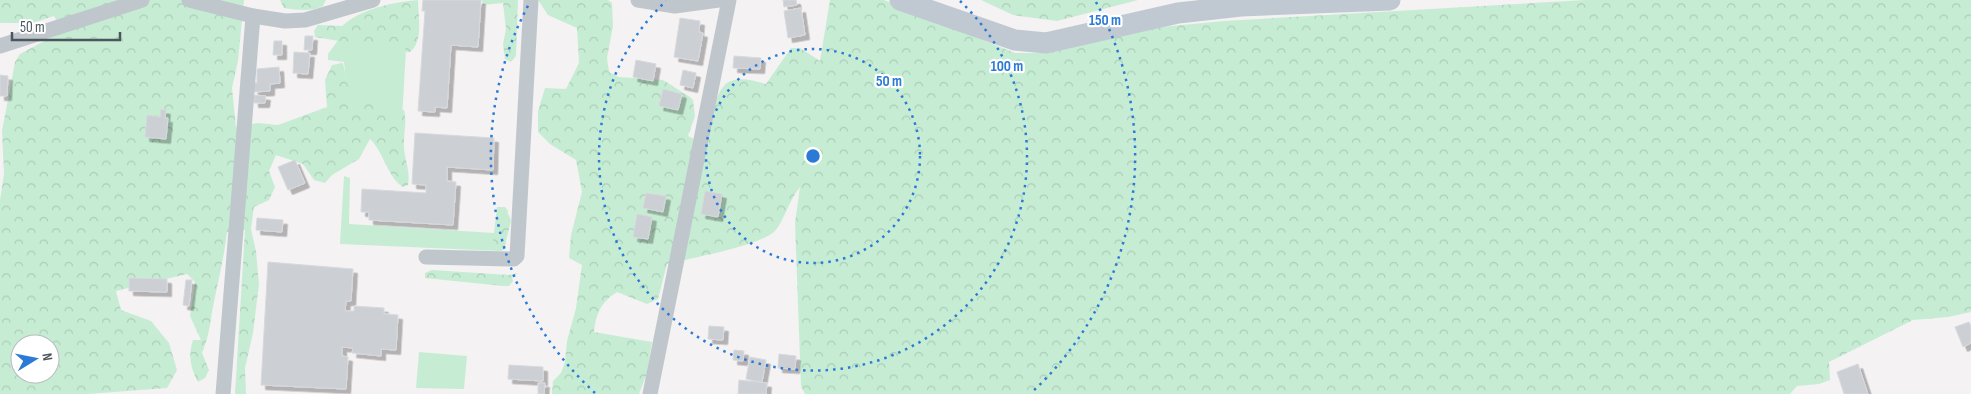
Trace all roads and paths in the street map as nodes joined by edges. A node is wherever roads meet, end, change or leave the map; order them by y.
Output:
1 (142, 0) edge
2 (189, 0) edge
3 (373, 0) edge
4 (531, 0) edge
5 (638, 0) edge
6 (719, 0) edge
7 (728, 0) edge
8 (900, 0) edge
9 (1390, 0) edge
10 (253, 16) junction
11 (0, 46) edge
12 (426, 257) dead end
13 (222, 394) edge
14 (650, 394) edge

1 - 11 street
2 - 10 street
3 - 10 street
4 - 12 street
5 - 6 street
7 - 14 street
8 - 9 street
10 - 13 street

